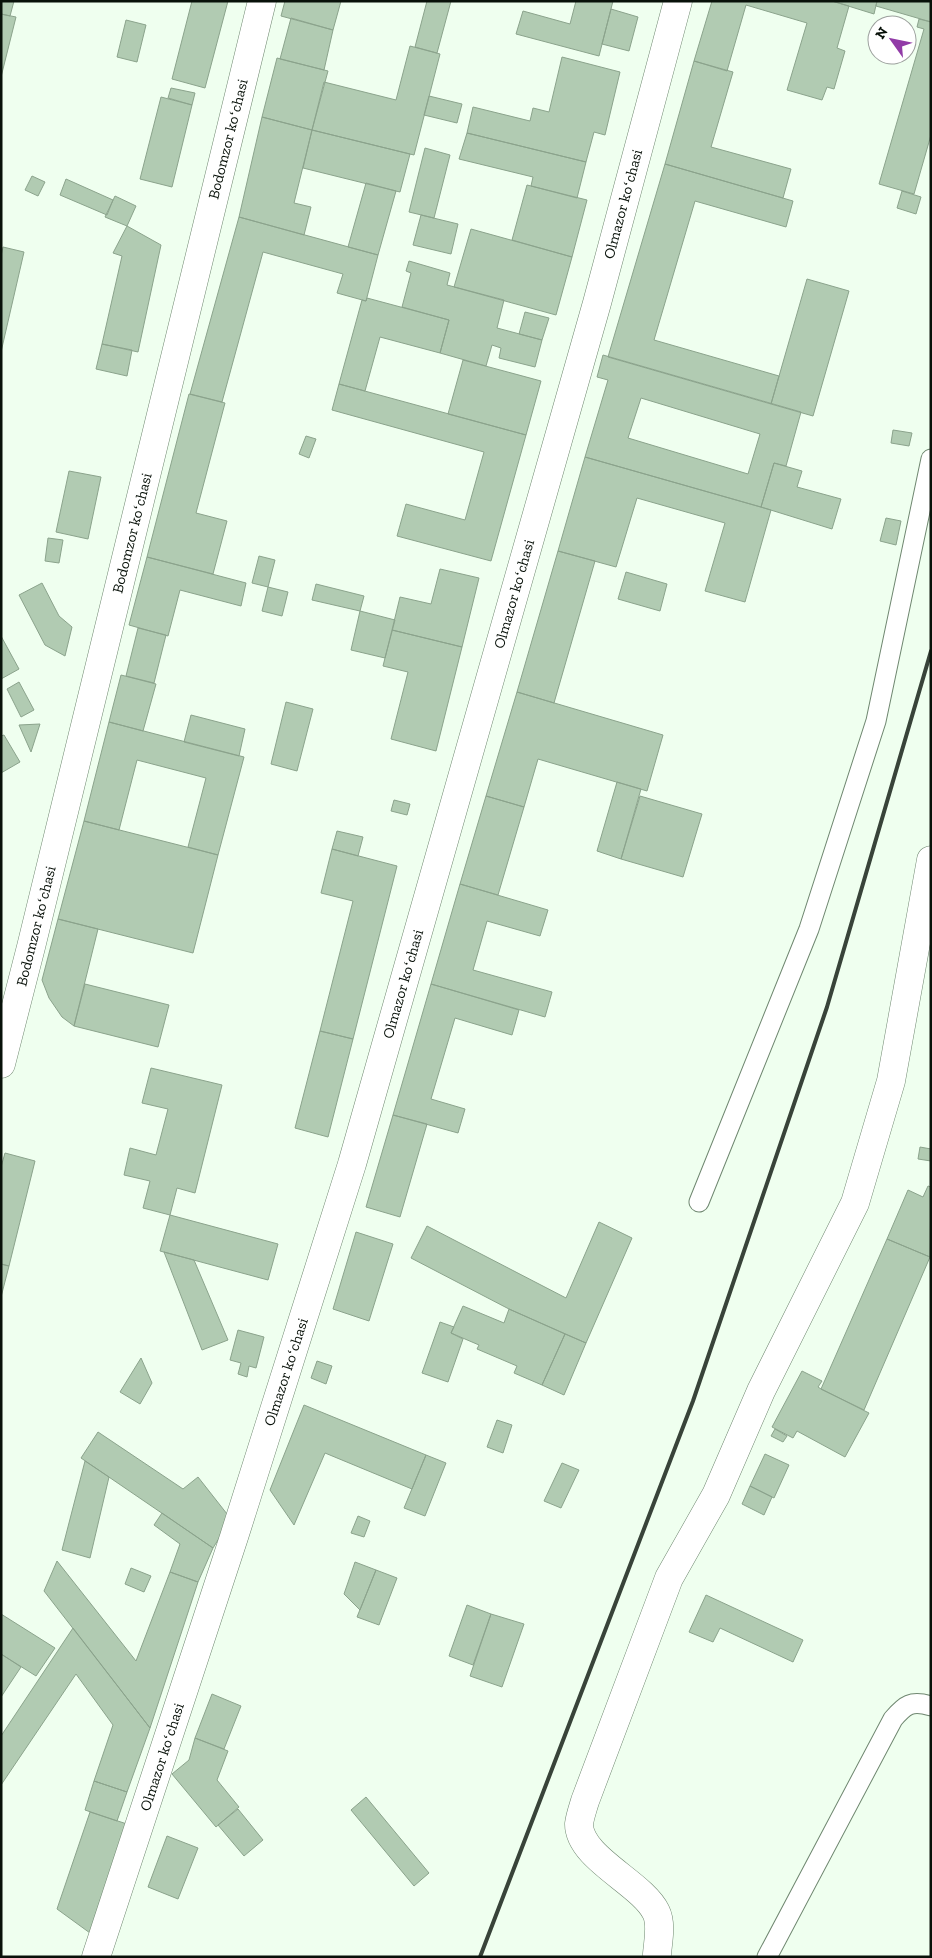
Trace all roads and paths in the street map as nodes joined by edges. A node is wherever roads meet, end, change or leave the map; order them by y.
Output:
1 (262, 1) edge
2 (678, 1) edge
3 (931, 459) edge
4 (931, 860) edge
5 (1, 1064) edge
6 (699, 1202) dead end
7 (931, 1706) edge
8 (656, 1956) edge
9 (96, 1957) edge
10 (767, 1957) edge

1 - 5 street, Bodomzor koʻchasi
2 - 9 street, Olmazor koʻchasi
3 - 6 lane
4 - 8 street
7 - 10 lane

